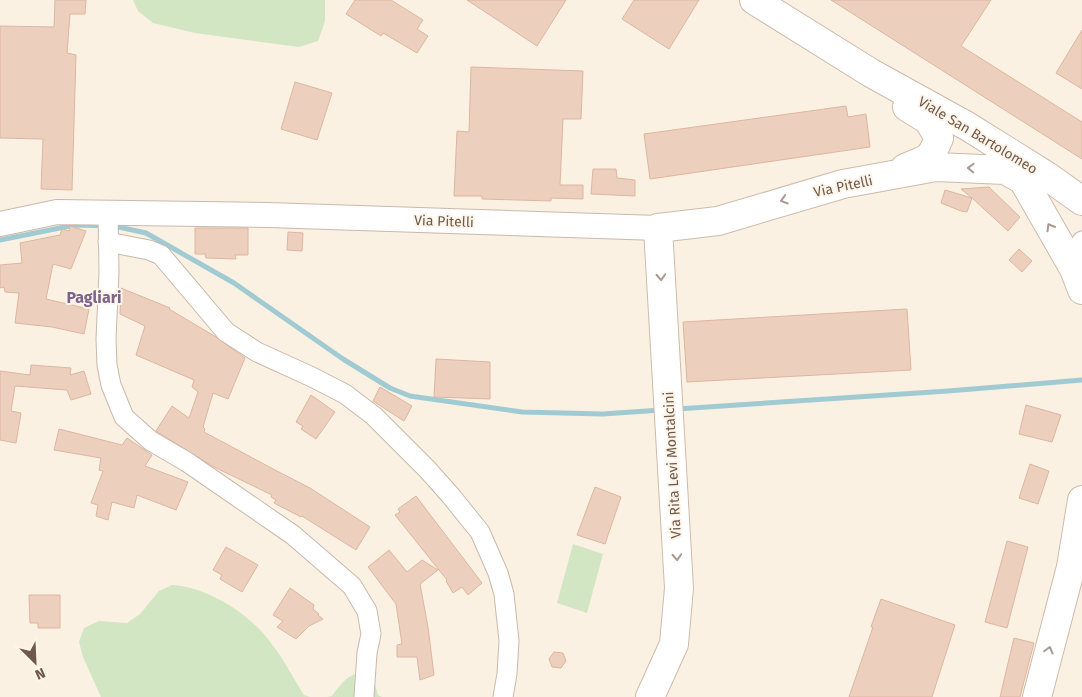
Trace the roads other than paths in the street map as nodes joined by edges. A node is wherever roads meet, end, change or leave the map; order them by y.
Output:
1 (754, 0) edge
2 (871, 73) junction
3 (928, 120) joint
4 (882, 177) junction
5 (1082, 201) edge
6 (108, 213) junction
7 (0, 224) edge
8 (658, 228) junction
9 (108, 240) junction
10 (1082, 241) edge
11 (1078, 280) edge
12 (1082, 500) edge
13 (364, 697) edge
14 (503, 697) edge
15 (650, 697) edge
16 (1037, 697) edge

1 - 2 main road, Viale San Bartolomeo
2 - 3 main road, Viale San Bartolomeo
2 - 5 main road, Viale San Bartolomeo
3 - 4 main road, Via Pitelli
4 -> 8 main road, Via Pitelli
11 -> 4 main road, Via Pitelli
6 - 7 street, Via Pitelli
6 - 8 street, Via Pitelli
6 - 9 street
8 -> 15 main road, Via Rita Levi Montalcini
9 - 13 street
9 - 14 street
10 - 11 street
16 -> 12 main road

